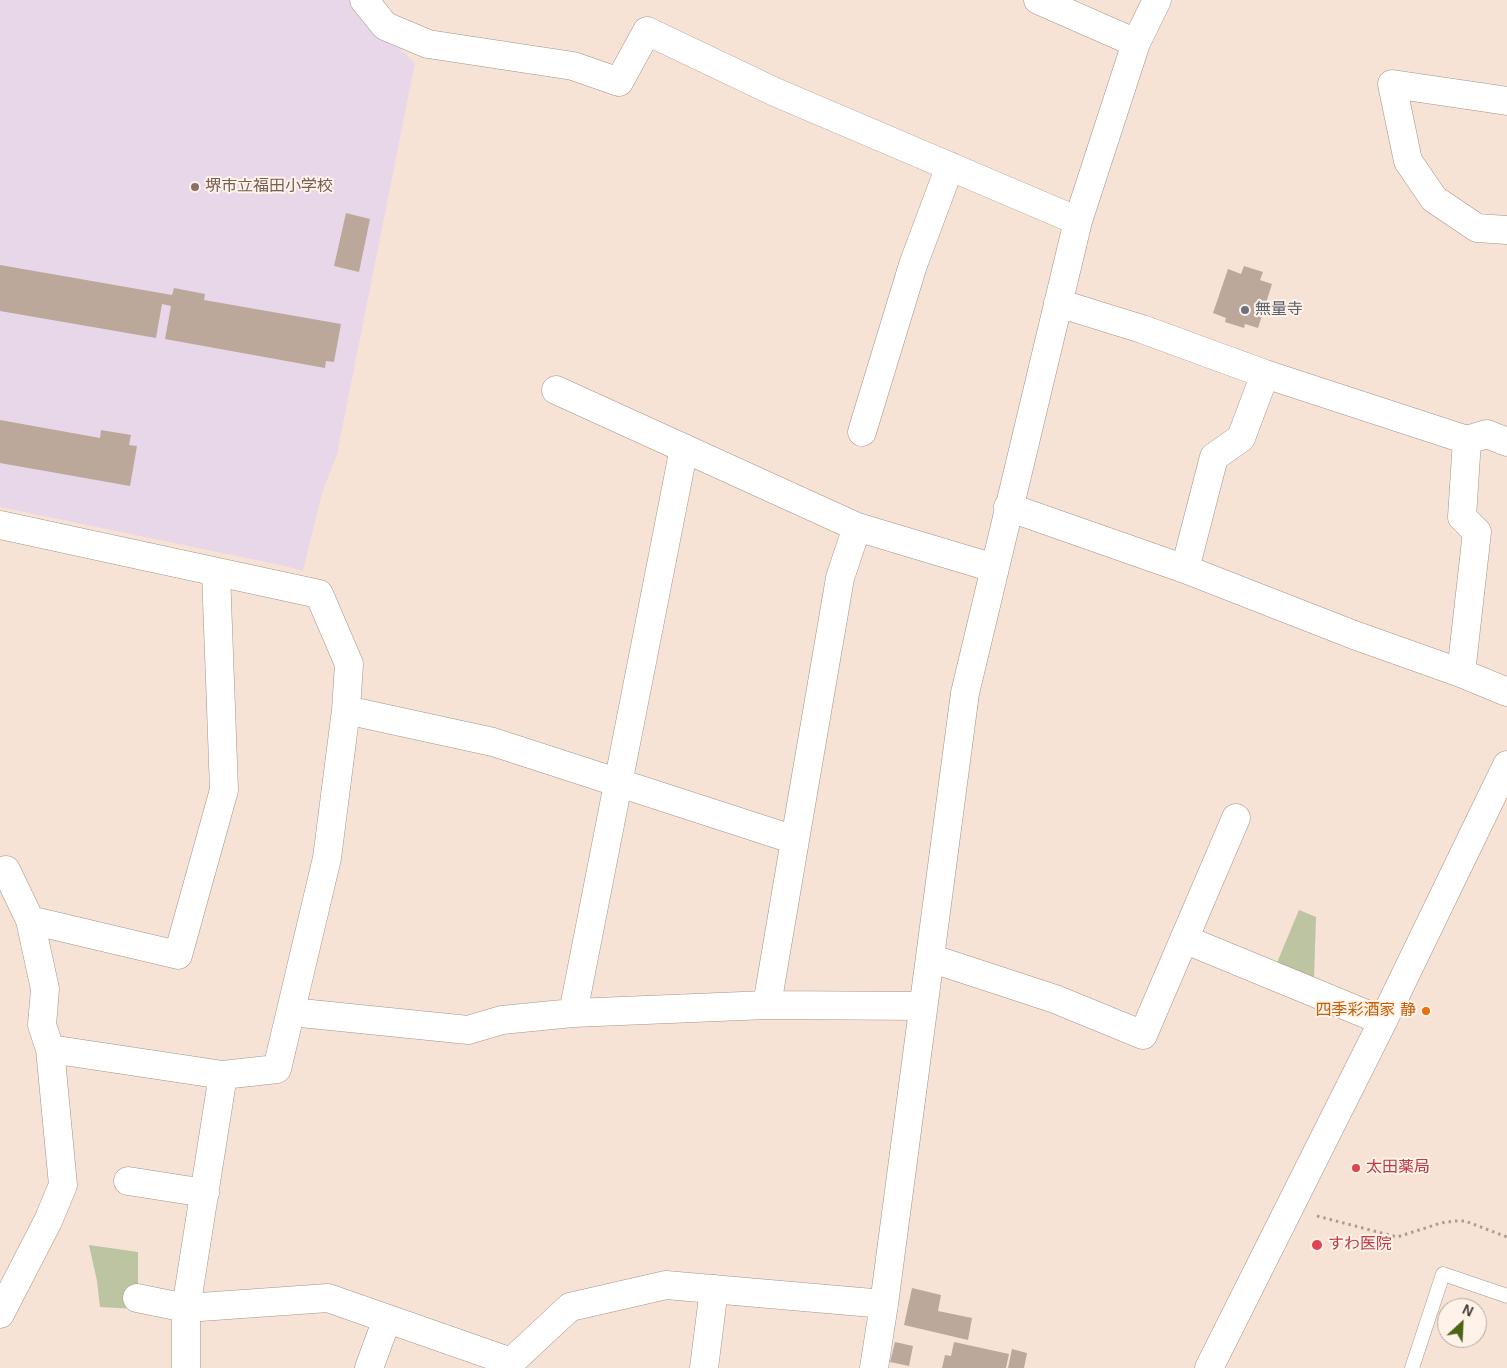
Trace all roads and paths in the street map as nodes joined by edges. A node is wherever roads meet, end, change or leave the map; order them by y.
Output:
1 (364, 0) edge
2 (1038, 0) edge
3 (1157, 0) edge
4 (1136, 42) junction
5 (1507, 101) edge
6 (950, 166) junction
7 (1078, 222) junction
8 (1507, 230) edge
9 (1058, 302) junction
10 (1265, 374) junction
11 (556, 390) dead end
12 (862, 432) dead end
13 (1467, 440) junction
14 (1507, 442) edge
15 (684, 448) junction
16 (1008, 507) junction
17 (0, 526) edge
18 (857, 527) junction
19 (994, 568) junction
20 (1185, 569) junction
21 (216, 572) junction
22 (1461, 673) junction
23 (1507, 692) edge
24 (346, 710) junction
25 (1507, 765) edge
26 (619, 783) junction
27 (1236, 818) dead end
28 (795, 840) junction
29 (3, 864) edge
30 (30, 920) junction
31 (1184, 939) junction
32 (930, 958) junction
33 (767, 1005) junction
34 (923, 1006) junction
35 (291, 1012) junction
36 (574, 1013) junction
37 (1383, 1021) junction
38 (50, 1048) junction
39 (223, 1075) junction
40 (128, 1180) dead end
41 (205, 1193) junction
42 (1290, 1208) junction
43 (1507, 1236) edge
44 (714, 1289) junction
45 (1507, 1296) edge
46 (137, 1298) dead end
47 (884, 1304) junction
48 (186, 1308) junction
49 (0, 1314) edge
50 (387, 1319) junction
51 (510, 1365) edge
52 (186, 1368) edge
53 (369, 1368) edge
54 (704, 1368) edge
55 (874, 1368) edge
56 (1209, 1368) edge
57 (1412, 1368) edge

1 - 6 street
2 - 4 street
3 - 4 street
4 - 7 street
5 - 8 street
6 - 7 street
6 - 12 street
7 - 9 street
9 - 10 street
9 - 16 street
10 - 13 street
10 - 20 street
11 - 15 street
13 - 14 street
13 - 22 street
15 - 18 street
15 - 26 street
16 - 19 street
16 - 20 street
17 - 21 street
18 - 19 street
18 - 28 street
19 - 32 street
20 - 22 street
21 - 24 street
21 - 30 street
22 - 23 street
24 - 26 street
24 - 35 street
25 - 37 street
26 - 28 street
26 - 36 street
27 - 31 street
28 - 33 street
29 - 30 street
30 - 38 street
31 - 32 street
31 - 37 street
32 - 34 street
33 - 34 street
33 - 36 street
34 - 47 street
35 - 36 street
35 - 39 street
37 - 42 street
38 - 39 street
38 - 49 street
39 - 41 street
40 - 41 street
41 - 48 street
42 - 43 path
42 - 56 street
44 - 47 street
44 - 51 street
44 - 54 street
45 - 57 lane
46 - 48 street
47 - 55 street
48 - 50 street
48 - 52 street
50 - 51 street
50 - 53 street

